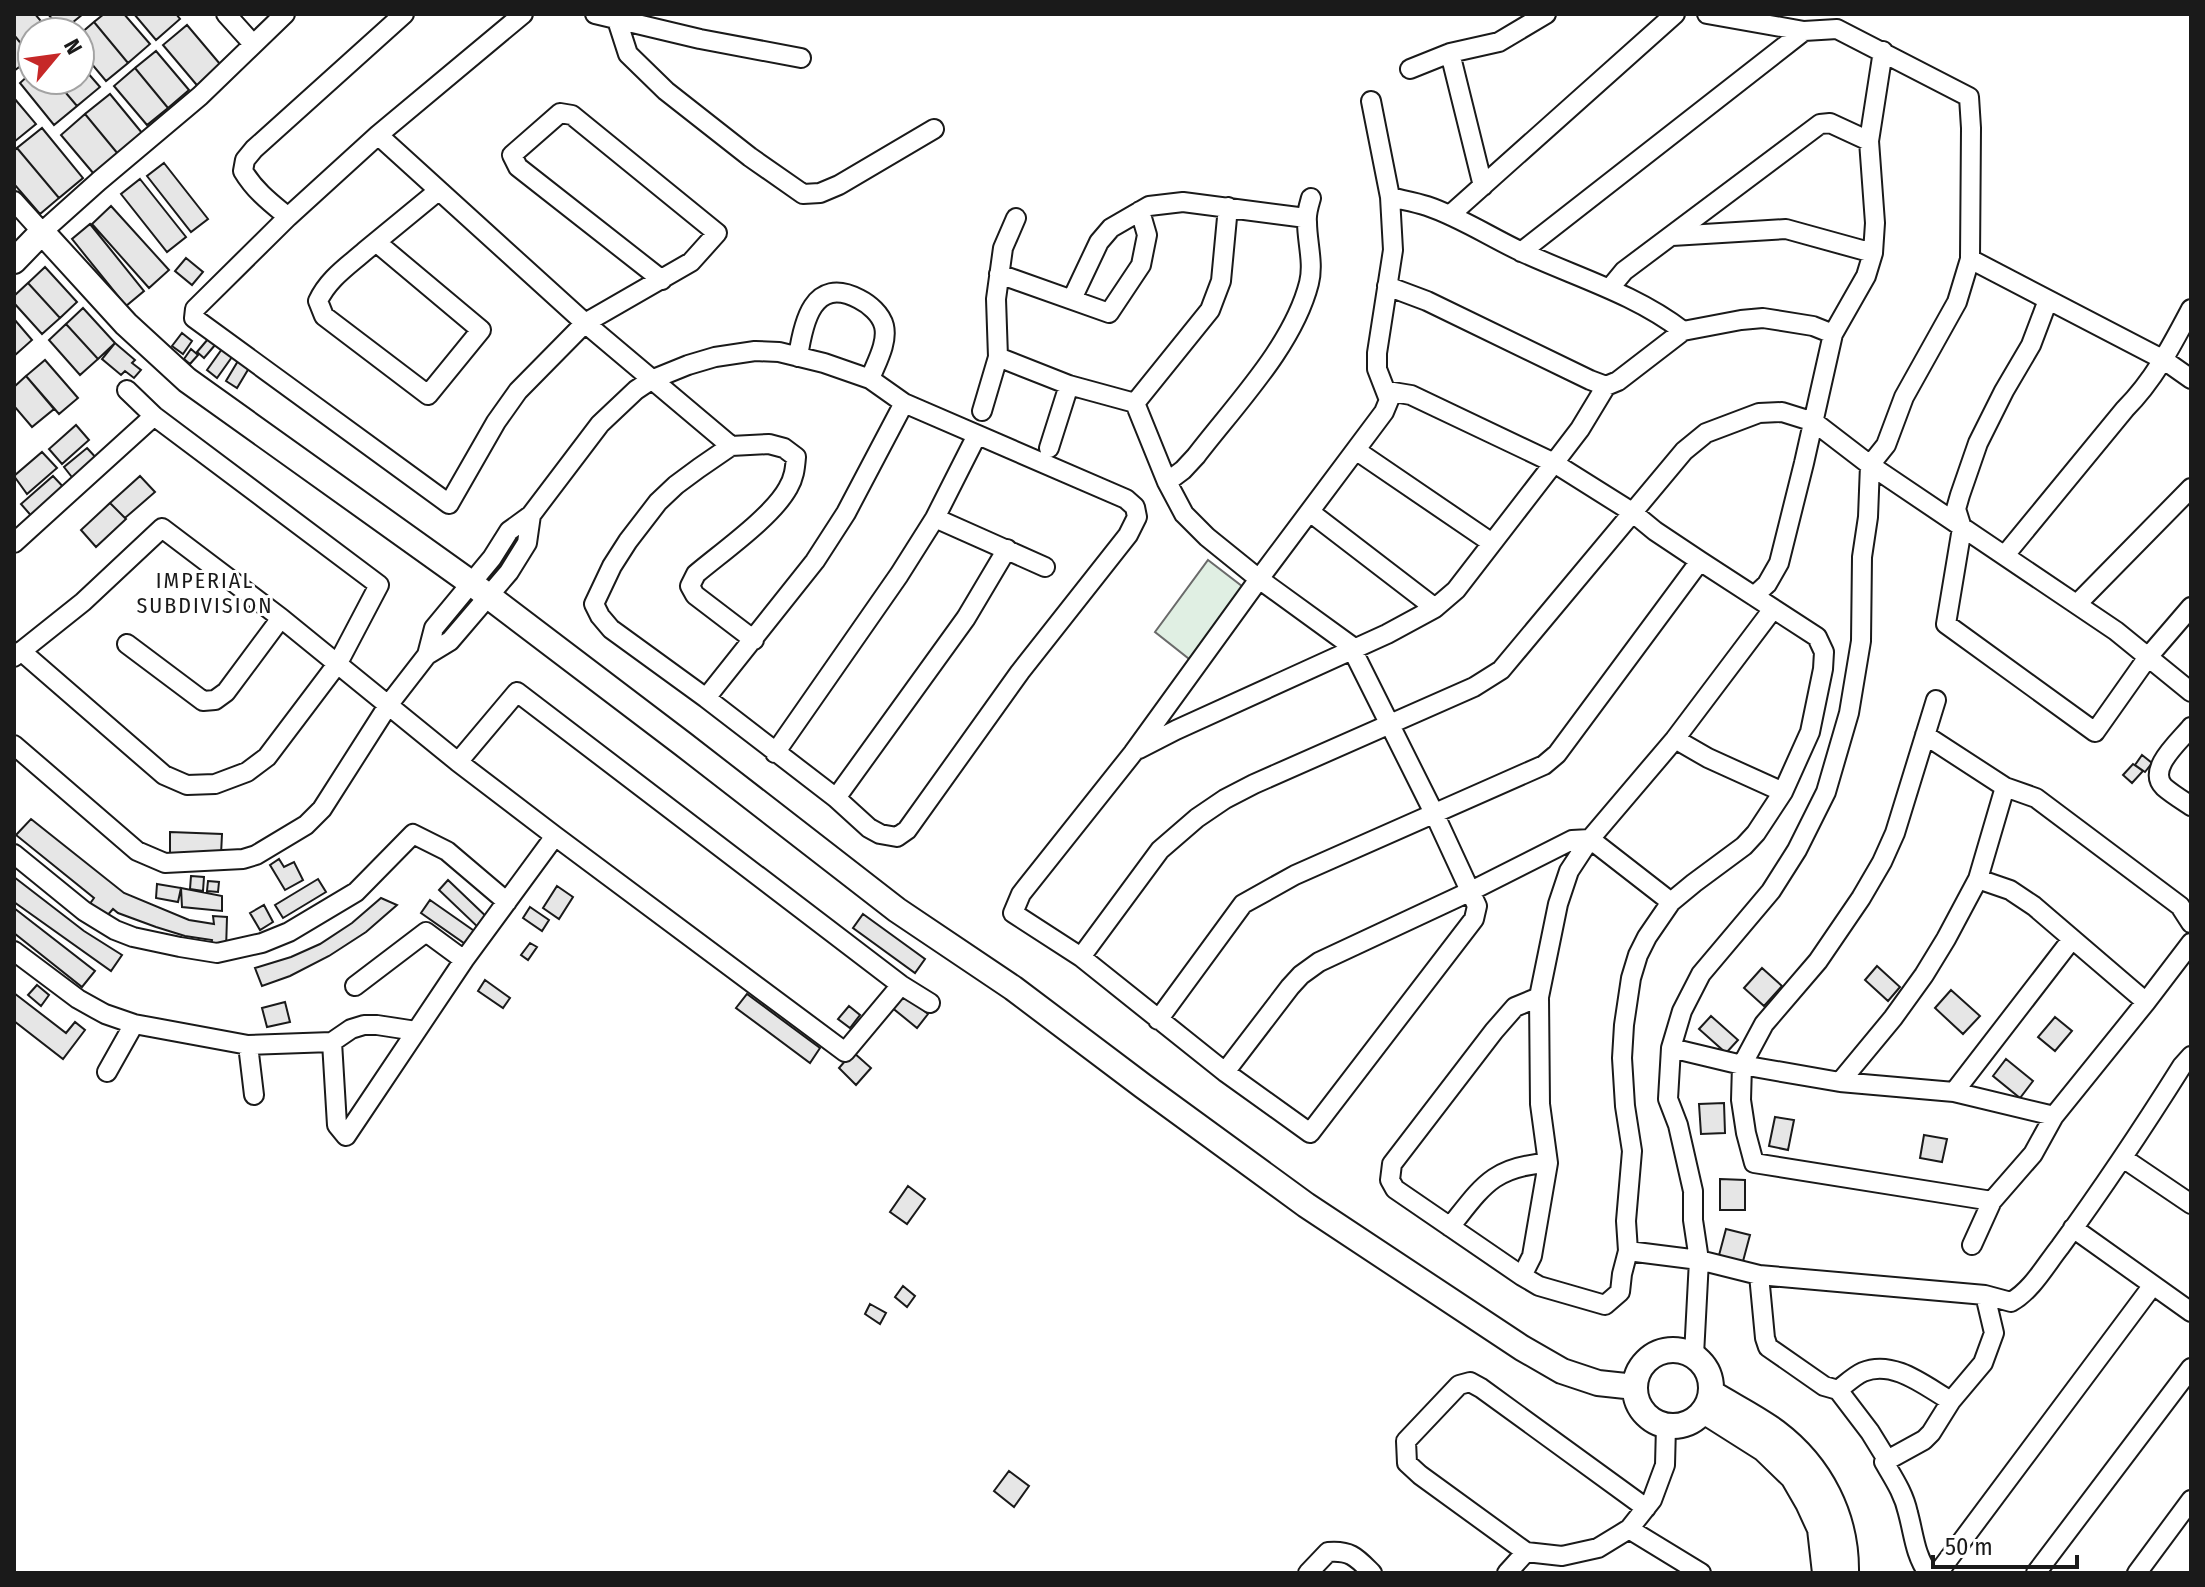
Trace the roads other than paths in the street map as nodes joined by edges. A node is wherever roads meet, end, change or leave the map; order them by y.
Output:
1 (226, 14) edge
2 (285, 14) edge
3 (404, 14) edge
4 (523, 14) edge
5 (595, 14) edge
6 (1546, 14) edge
7 (1675, 14) edge
8 (1707, 14) edge
9 (617, 20) junction
10 (1804, 31) junction
11 (253, 44) junction
12 (1883, 51) junction
13 (1450, 53) junction
14 (801, 58) dead end
15 (1410, 69) dead end
16 (1371, 101) dead end
17 (934, 129) dead end
18 (378, 135) junction
19 (1869, 141) junction
20 (1483, 186) junction
21 (438, 191) junction
22 (1390, 197) junction
23 (1311, 198) dead end
24 (14, 201) edge
25 (1228, 207) junction
26 (1140, 211) junction
27 (1450, 215) junction
28 (288, 217) junction
29 (1016, 218) dead end
30 (1306, 218) junction
31 (42, 232) junction
32 (1672, 236) junction
33 (376, 242) junction
34 (1521, 252) junction
35 (1873, 253) junction
36 (1970, 259) junction
37 (14, 261) edge
38 (999, 274) junction
39 (662, 280) junction
40 (1387, 286) junction
41 (1610, 288) junction
42 (1072, 299) junction
43 (2048, 300) junction
44 (2191, 309) edge
45 (585, 323) junction
46 (1683, 331) junction
47 (1833, 334) junction
48 (798, 357) junction
49 (998, 357) junction
50 (2164, 360) junction
51 (870, 379) junction
52 (2191, 379) edge
53 (651, 380) junction
54 (1069, 385) junction
55 (1606, 386) junction
56 (127, 390) dead end
57 (1387, 391) junction
58 (904, 403) junction
59 (1135, 403) junction
60 (982, 411) dead end
61 (154, 416) junction
62 (1814, 422) junction
63 (977, 435) junction
64 (731, 446) junction
65 (1049, 448) dead end
66 (1357, 451) junction
67 (1554, 463) junction
68 (1870, 465) junction
69 (1167, 482) junction
70 (2191, 488) edge
71 (1310, 512) junction
72 (1632, 512) junction
73 (935, 518) junction
74 (1962, 528) junction
75 (14, 543) edge
76 (1492, 543) junction
77 (1007, 549) junction
78 (2005, 555) junction
79 (1700, 561) junction
80 (1045, 567) dead end
81 (1259, 579) junction
82 (480, 590) junction
83 (1754, 596) junction
84 (2077, 604) junction
85 (2191, 607) edge
86 (1435, 608) junction
87 (1773, 609) junction
88 (281, 618) junction
89 (754, 640) junction
90 (127, 644) dead end
91 (1353, 650) junction
92 (17, 654) edge
93 (2148, 657) junction
94 (338, 663) junction
95 (2191, 692) edge
96 (706, 698) junction
97 (1936, 700) dead end
98 (389, 704) junction
99 (1389, 725) junction
100 (2191, 727) edge
101 (1925, 735) junction
102 (1675, 739) junction
103 (14, 745) edge
104 (775, 753) junction
105 (1133, 753) junction
106 (458, 762) junction
107 (2005, 787) junction
108 (1783, 792) junction
109 (836, 798) junction
110 (2191, 806) edge
111 (1434, 813) junction
112 (555, 836) junction
113 (1590, 839) junction
114 (14, 854) edge
115 (1978, 879) junction
116 (1471, 891) junction
117 (507, 902) junction
118 (1671, 902) junction
119 (2191, 923) edge
120 (2072, 939) junction
121 (2191, 943) edge
122 (14, 951) edge
123 (1081, 957) junction
124 (464, 960) junction
125 (901, 985) junction
126 (355, 986) dead end
127 (1539, 997) junction
128 (2146, 1002) junction
129 (930, 1003) dead end
130 (1158, 1020) junction
131 (134, 1024) junction
132 (416, 1031) junction
133 (332, 1042) junction
134 (248, 1045) junction
135 (1671, 1048) junction
136 (1742, 1065) junction
137 (2188, 1065) edge
138 (107, 1072) dead end
139 (1225, 1072) junction
140 (1840, 1082) junction
141 (1954, 1092) junction
142 (254, 1095) dead end
143 (2054, 1116) junction
144 (2123, 1158) junction
145 (1548, 1163) junction
146 (1992, 1201) junction
147 (2191, 1204) edge
148 (1450, 1227) junction
149 (2073, 1228) junction
150 (1972, 1245) dead end
151 (1628, 1251) junction
152 (1699, 1260) junction
153 (1759, 1275) junction
154 (1522, 1276) junction
155 (2153, 1285) junction
156 (1985, 1295) junction
157 (2191, 1312) edge
158 (1694, 1355) junction
159 (2191, 1368) edge
160 (1635, 1387) junction
161 (1838, 1390) junction
162 (1951, 1401) junction
163 (1708, 1402) junction
164 (1666, 1426) junction
165 (1884, 1462) junction
166 (2191, 1500) edge
167 (1646, 1508) junction
168 (1629, 1529) junction
169 (1526, 1552) junction
170 (1308, 1573) edge
171 (1372, 1573) edge
172 (1507, 1573) edge
173 (1701, 1573) edge
174 (1825, 1573) edge
175 (1846, 1573) edge
176 (1928, 1573) edge
177 (1938, 1573) edge
178 (2036, 1573) edge
179 (2137, 1573) edge

1 - 11 street
2 - 11 street
3 - 28 street
4 - 18 street
5 - 9 street
6 - 13 street
7 - 20 street
8 - 10 street
9 - 14 street
9 - 17 street
10 - 12 street
10 - 34 street
11 - 31 street
12 - 19 street
12 - 36 street
13 - 15 street
13 - 20 street
16 - 22 street
18 - 21 street
18 - 28 street
19 - 32 street
19 - 35 street
20 - 27 street
21 - 33 street
21 - 45 street
22 - 27 street
22 - 40 street
23 - 30 street
24 - 31 street
25 - 26 street
25 - 30 street
25 - 59 street
26 - 42 street
26 - 42 street
27 - 34 street
28 - 45 street
29 - 38 street
30 - 69 street
31 - 37 street
31 - 82 street
32 - 35 street
32 - 41 street
33 - 33 street
34 - 41 street
35 - 47 street
36 - 43 street
36 - 68 street
38 - 42 street
38 - 49 street
39 - 39 street
39 - 45 street
40 - 55 street
40 - 57 street
41 - 46 street
43 - 50 street
43 - 74 street
44 - 50 street
45 - 53 street
46 - 47 street
46 - 55 street
47 - 62 street
48 - 51 street
48 - 51 street
48 - 53 street
49 - 54 street
49 - 60 street
50 - 52 street
50 - 78 street
51 - 58 street
53 - 64 street
53 - 82 street
54 - 59 street
54 - 65 street
55 - 67 street
56 - 61 street
57 - 66 street
57 - 67 street
58 - 63 street
58 - 89 street
59 - 69 street
61 - 75 street
61 - 94 street
62 - 68 street
62 - 72 street
62 - 83 street
63 - 73 street
63 - 109 street
64 - 89 street
64 - 96 street
66 - 71 street
66 - 76 street
67 - 72 street
67 - 76 street
68 - 74 street
68 - 135 street
69 - 81 street
70 - 84 street
71 - 81 street
71 - 86 street
72 - 79 street
72 - 99 street
73 - 77 street
73 - 104 street
74 - 78 street
74 - 93 street
76 - 86 street
77 - 80 street
77 - 109 street
78 - 84 street
79 - 83 street
79 - 111 street
81 - 91 street
81 - 105 street
82 - 98 street
82 - 160 street
83 - 87 street
84 - 93 street
85 - 93 street
86 - 91 street
87 - 102 street
87 - 108 street
88 - 90 street
88 - 92 street
88 - 94 street
89 - 96 street
91 - 99 street
91 - 105 street
92 - 94 street
93 - 95 street
94 - 98 street
96 - 104 street
97 - 101 street
98 - 103 street
98 - 106 street
99 - 111 street
99 - 123 street
100 - 110 street
101 - 107 street
101 - 136 street
102 - 108 street
102 - 113 street
104 - 109 street
105 - 123 street
106 - 112 street
106 - 125 street
107 - 115 street
107 - 119 street
108 - 118 street
111 - 116 street
111 - 130 street
112 - 117 street
112 - 125 street
113 - 116 street
113 - 118 street
113 - 127 street
114 - 117 street
115 - 120 street
115 - 140 street
116 - 139 street
116 - 139 street
117 - 124 street
118 - 151 street
120 - 128 street
120 - 141 street
121 - 128 street
122 - 131 street
123 - 130 street
124 - 126 street
124 - 132 street
125 - 129 street
127 - 145 street
127 - 148 street
128 - 143 street
130 - 139 street
131 - 134 street
131 - 138 street
132 - 133 street
132 - 133 street
133 - 134 street
134 - 142 street
135 - 136 street
135 - 152 street
136 - 140 street
136 - 146 street
137 - 144 street
140 - 141 street
141 - 143 street
143 - 146 street
144 - 147 street
144 - 149 street
145 - 148 street
145 - 154 street
146 - 150 street
148 - 154 street
149 - 155 street
149 - 156 street
151 - 152 street
151 - 154 street
152 - 153 street
152 - 158 street
153 - 156 street
153 - 161 street
155 - 157 street
155 - 177 street
156 - 162 street
158 - 160 street
158 - 163 street
159 - 178 street
160 - 164 street
161 - 162 street
161 - 165 street
162 - 165 street
163 - 164 street
163 - 174 street
163 - 175 street
164 - 167 street
165 - 176 street
166 - 179 street
167 - 168 street
167 - 169 street
168 - 169 street
168 - 173 street
169 - 172 street
170 - 171 street

